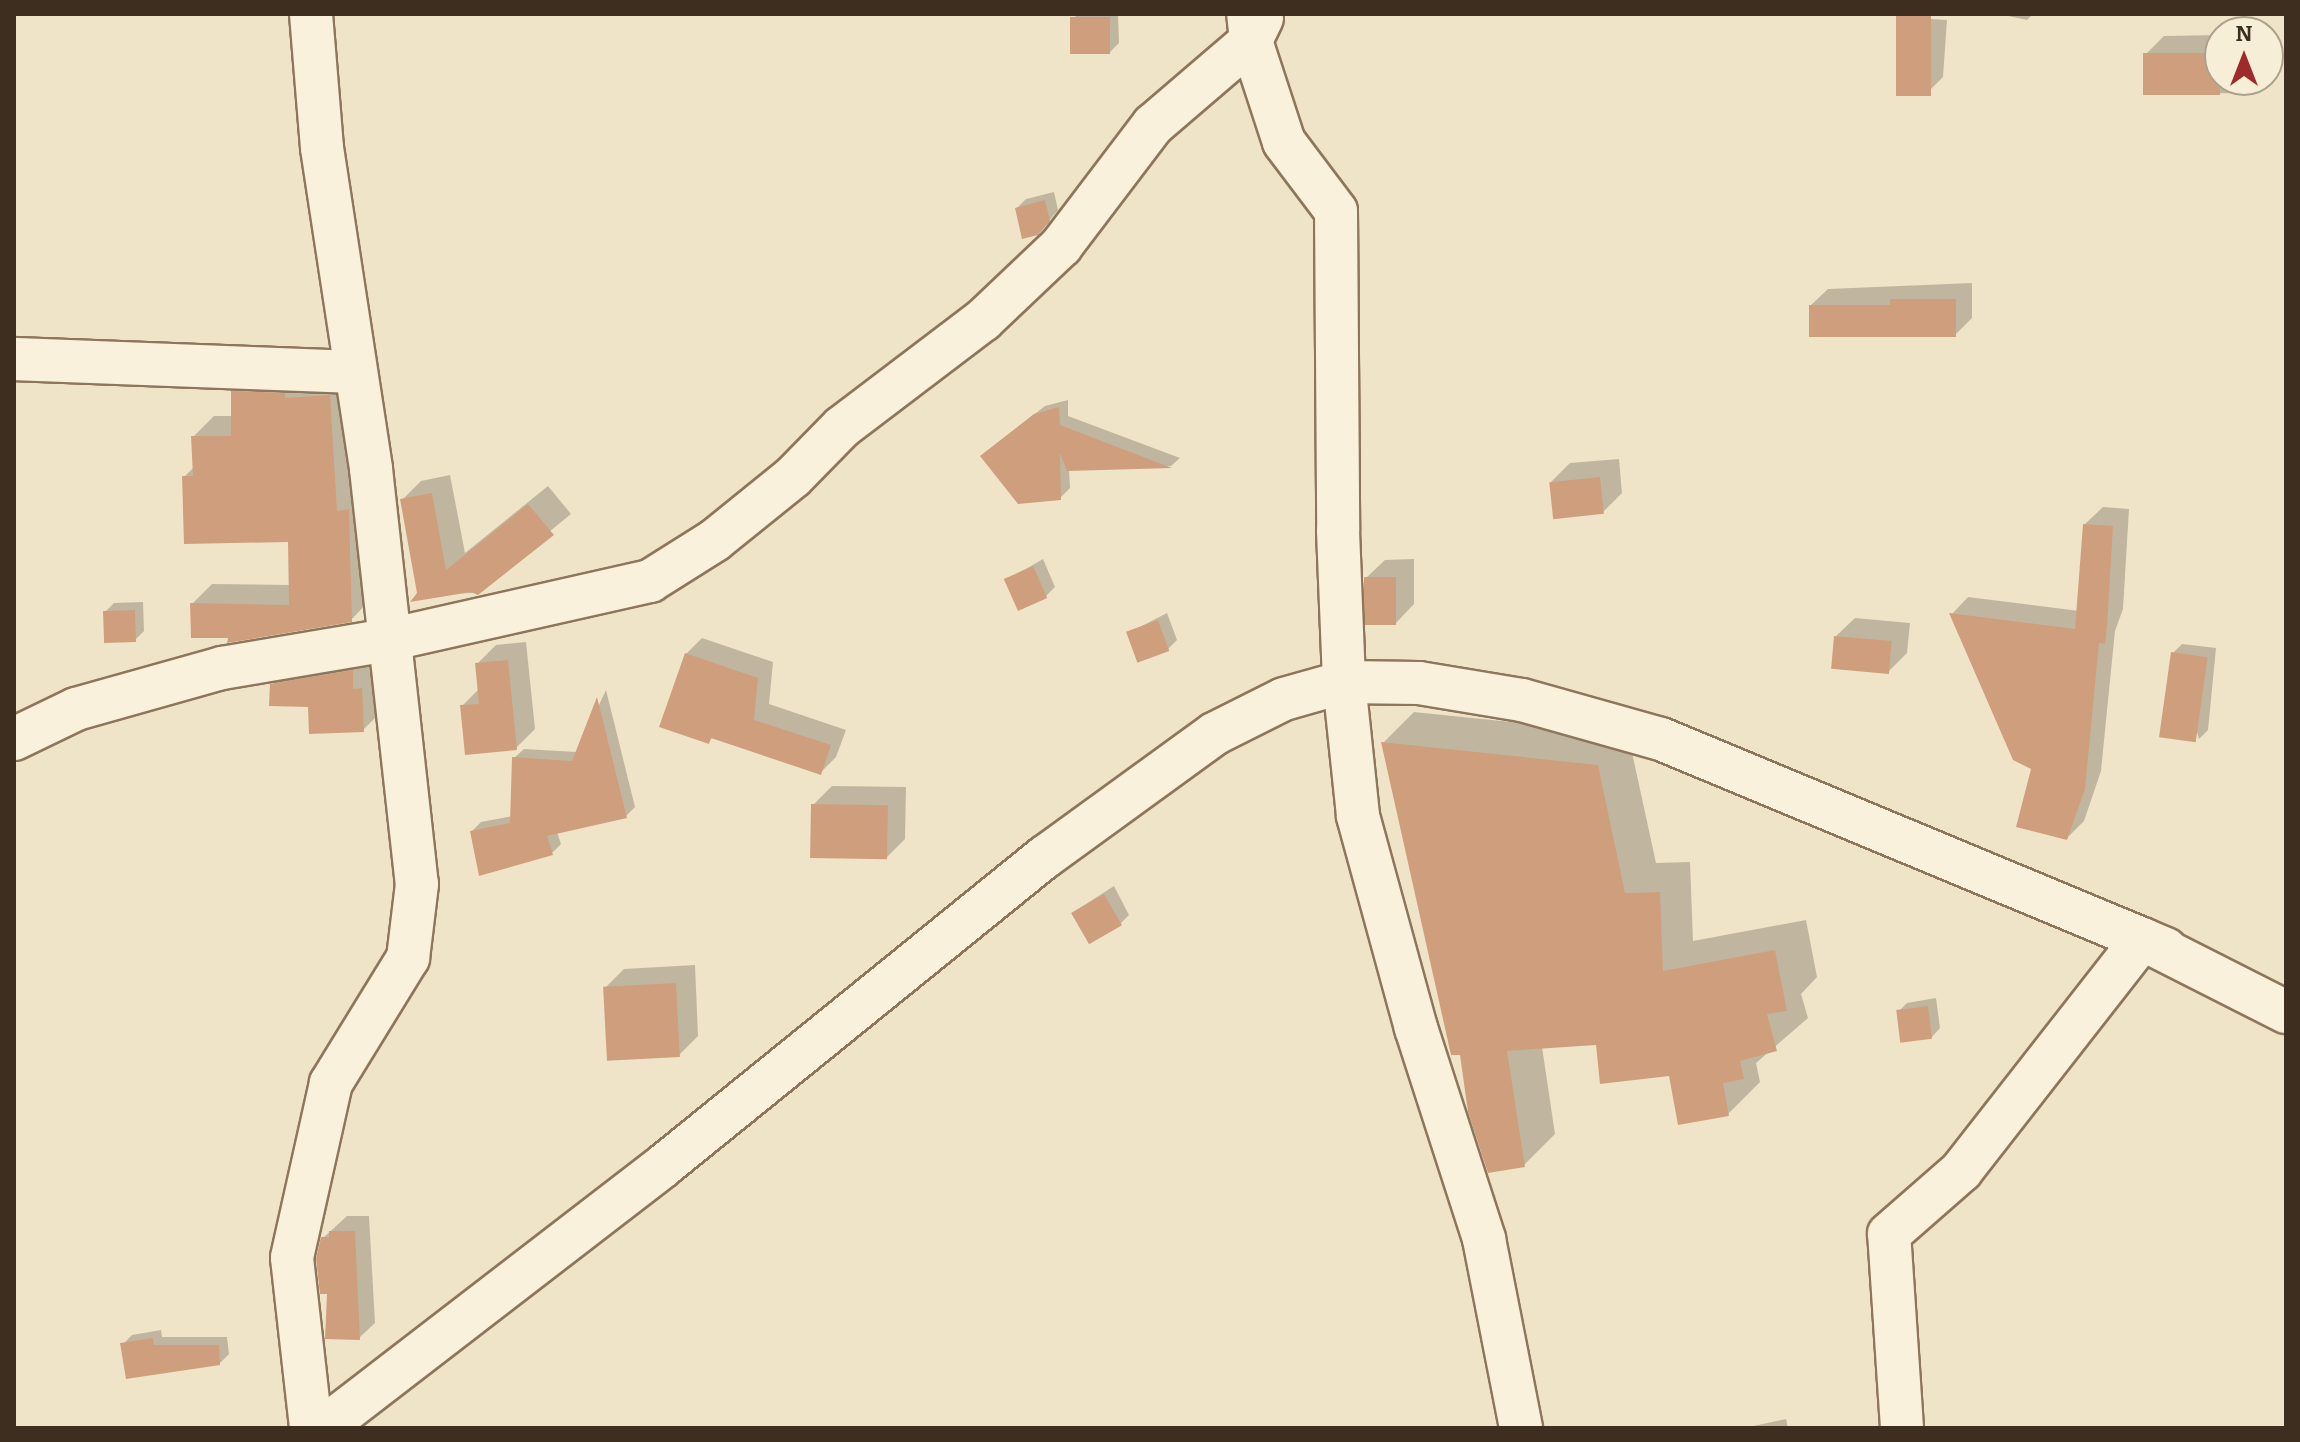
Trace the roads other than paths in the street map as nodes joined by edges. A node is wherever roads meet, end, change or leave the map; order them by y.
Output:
1 (311, 14) edge
2 (1254, 23) edge
3 (14, 359) edge
4 (354, 372) junction
5 (388, 640) junction
6 (1344, 682) junction
7 (14, 739) edge
8 (2142, 939) junction
9 (2286, 998) edge
10 (2286, 1012) edge
11 (311, 1428) edge
12 (323, 1428) edge
13 (1521, 1428) edge
14 (1902, 1428) edge

1 - 4 street
2 - 5 street
2 - 6 street
3 - 4 street
4 - 5 street
5 - 7 street
5 - 11 street
6 - 8 street
6 - 12 street
6 - 13 street
8 - 9 street
8 - 10 street
8 - 14 street

